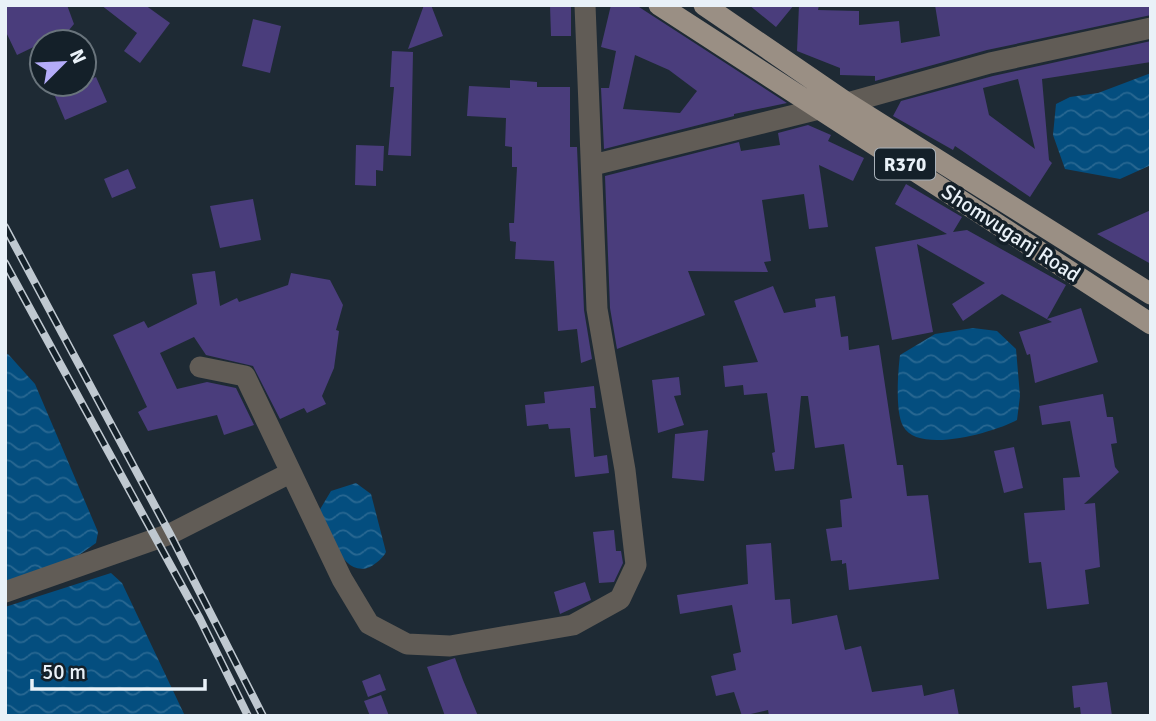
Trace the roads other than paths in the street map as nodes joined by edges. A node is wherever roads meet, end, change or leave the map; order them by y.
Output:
1 (584, 5) edge
2 (659, 5) edge
3 (704, 5) edge
4 (1151, 28) edge
5 (847, 103) junction
6 (819, 109) junction
7 (593, 165) junction
8 (1151, 294) edge
9 (1151, 324) edge
10 (200, 368) dead end
11 (290, 473) junction
12 (5, 592) edge

1 - 7 street
2 - 6 main road, Shomvuganj Road / R370
3 - 5 main road, Shomvuganj Road / R370
4 - 5 street
5 - 8 main road, Shomvuganj Road / R370
6 - 7 street
6 - 9 main road, Shomvuganj Road / R370
7 - 11 street
10 - 11 street
11 - 12 street

